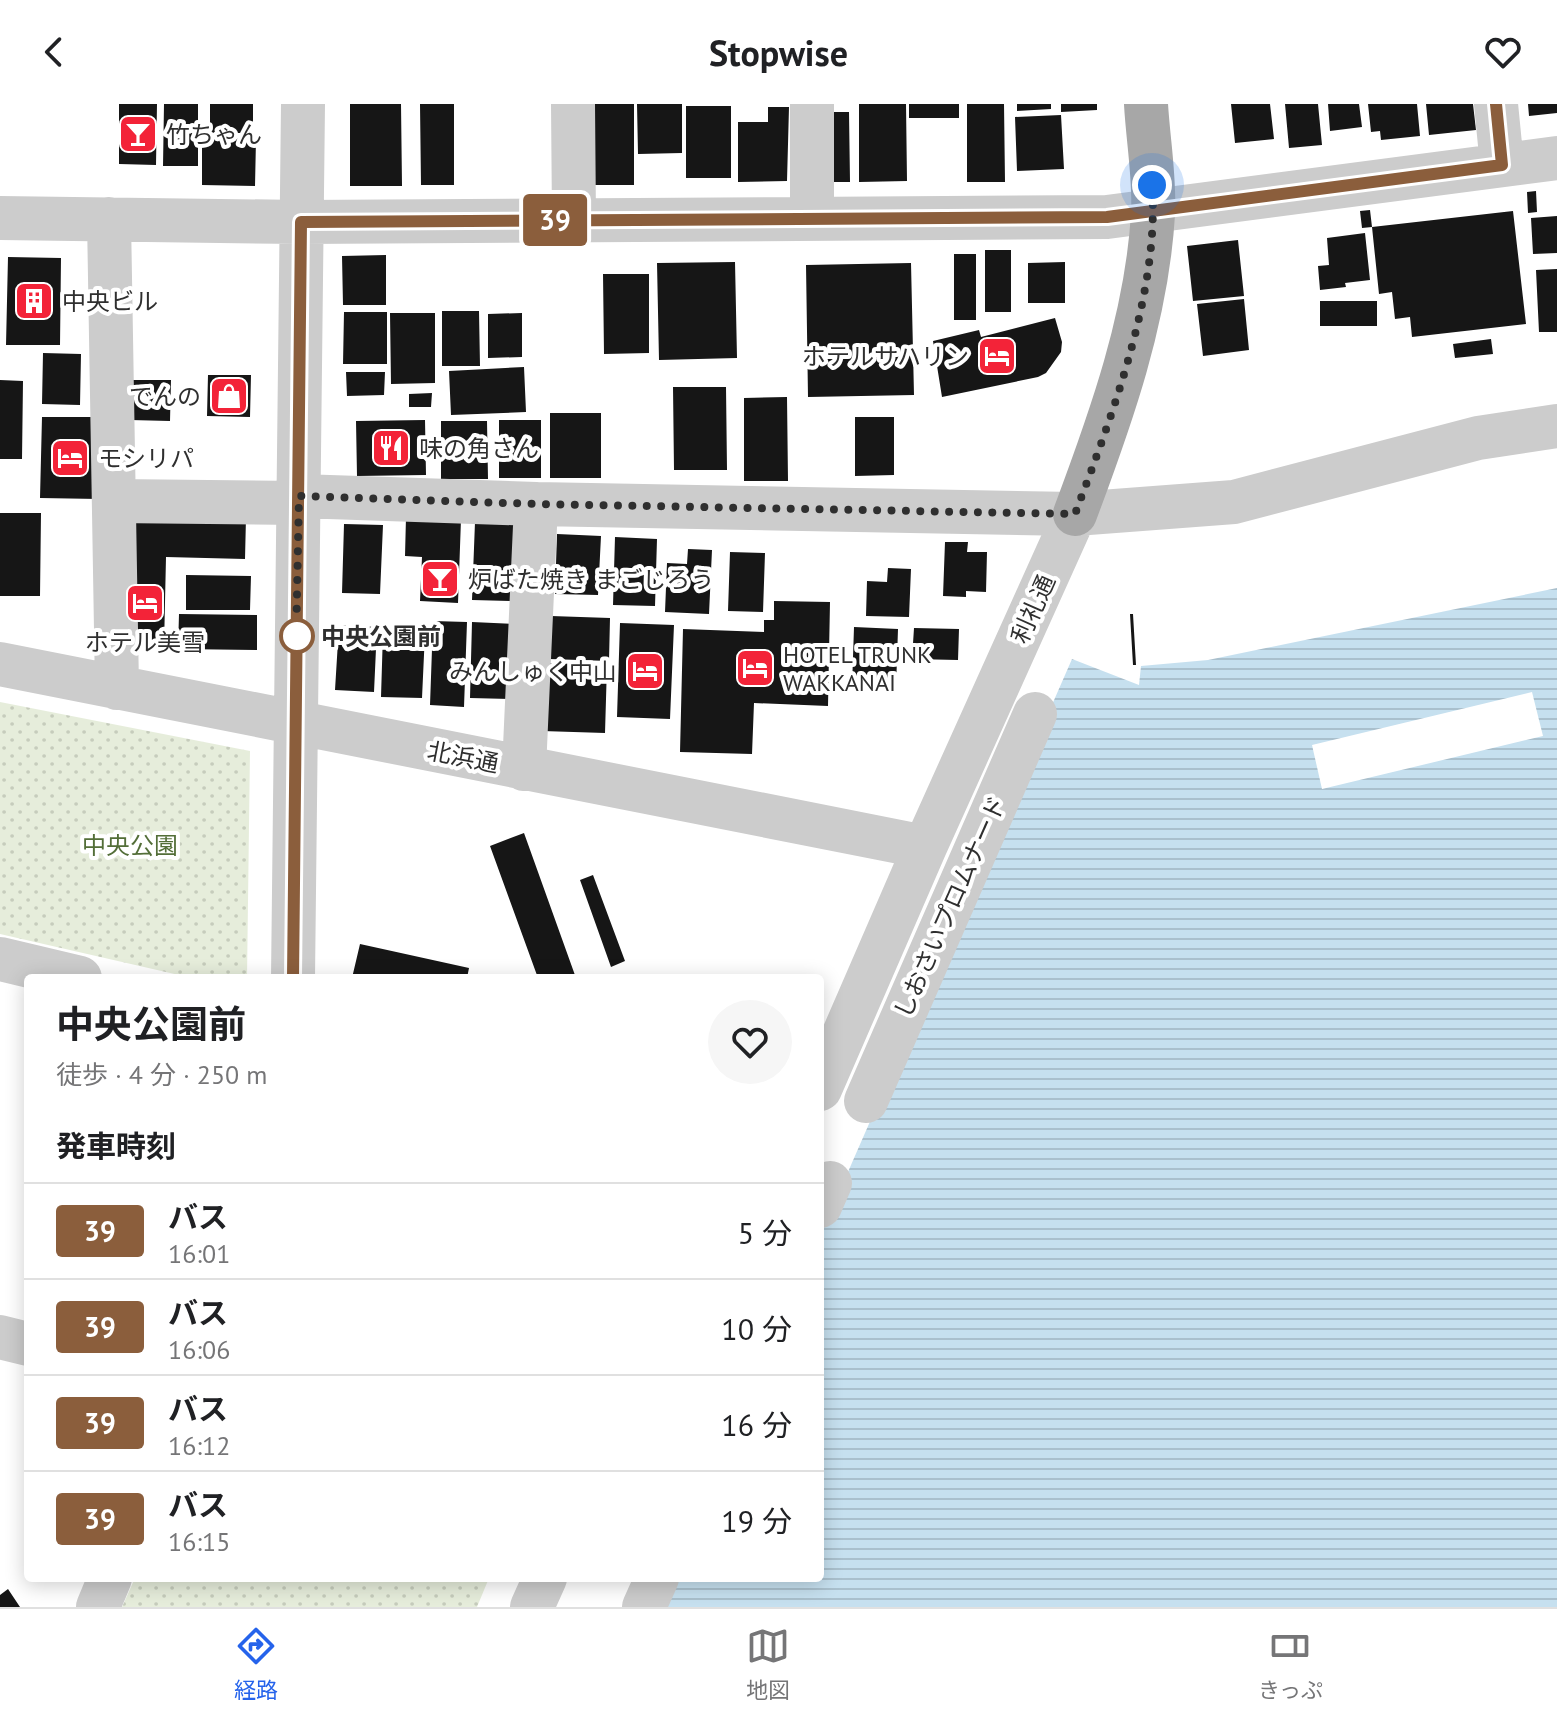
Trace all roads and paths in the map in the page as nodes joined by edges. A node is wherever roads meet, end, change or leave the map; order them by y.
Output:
1 (303, 104) edge
2 (573, 104) edge
3 (812, 104) edge
4 (1146, 104) edge
5 (1496, 104) edge
6 (1557, 158) edge
7 (1502, 165) junction
8 (1154, 211) junction
9 (812, 217) junction
10 (0, 218) edge
11 (109, 219) junction
12 (574, 219) junction
13 (301, 222) junction
14 (1557, 426) edge
15 (299, 500) junction
16 (114, 501) junction
17 (536, 504) junction
18 (1075, 514) junction
19 (0, 664) edge
20 (117, 688) junction
21 (1035, 714) dead end
22 (295, 724) junction
23 (524, 769) junction
24 (925, 847) junction
25 (0, 959) edge
26 (63, 974) edge
27 (293, 974) edge
28 (824, 1080) edge
29 (866, 1101) dead end
30 (0, 1337) edge
31 (24, 1343) edge
32 (108, 1582) edge
33 (543, 1582) edge
34 (655, 1582) edge
35 (98, 1607) edge
36 (532, 1607) edge
37 (644, 1607) edge

1 - 13 street
2 - 12 street
3 - 9 street
4 - 8 main road, 利礼通
5 - 7 street
6 - 7 street
7 - 8 street
8 - 9 street
8 - 18 main road, 利礼通
9 - 12 street
10 - 11 street
11 - 13 street
11 - 16 street
12 - 13 street
13 - 15 street
14 - 18 street
15 - 16 street
15 - 17 street
15 - 22 street
16 - 20 street
17 - 18 street
17 - 23 street
18 - 24 street, 利礼通
19 - 20 street, 北浜通
20 - 22 street, 北浜通
21 - 29 street, しおさいプロムナード
22 - 23 street, 北浜通
22 - 27 street
23 - 24 street, 北浜通
24 - 28 street, 利礼通
25 - 26 street
30 - 31 street
32 - 35 street
33 - 36 street
34 - 37 street

